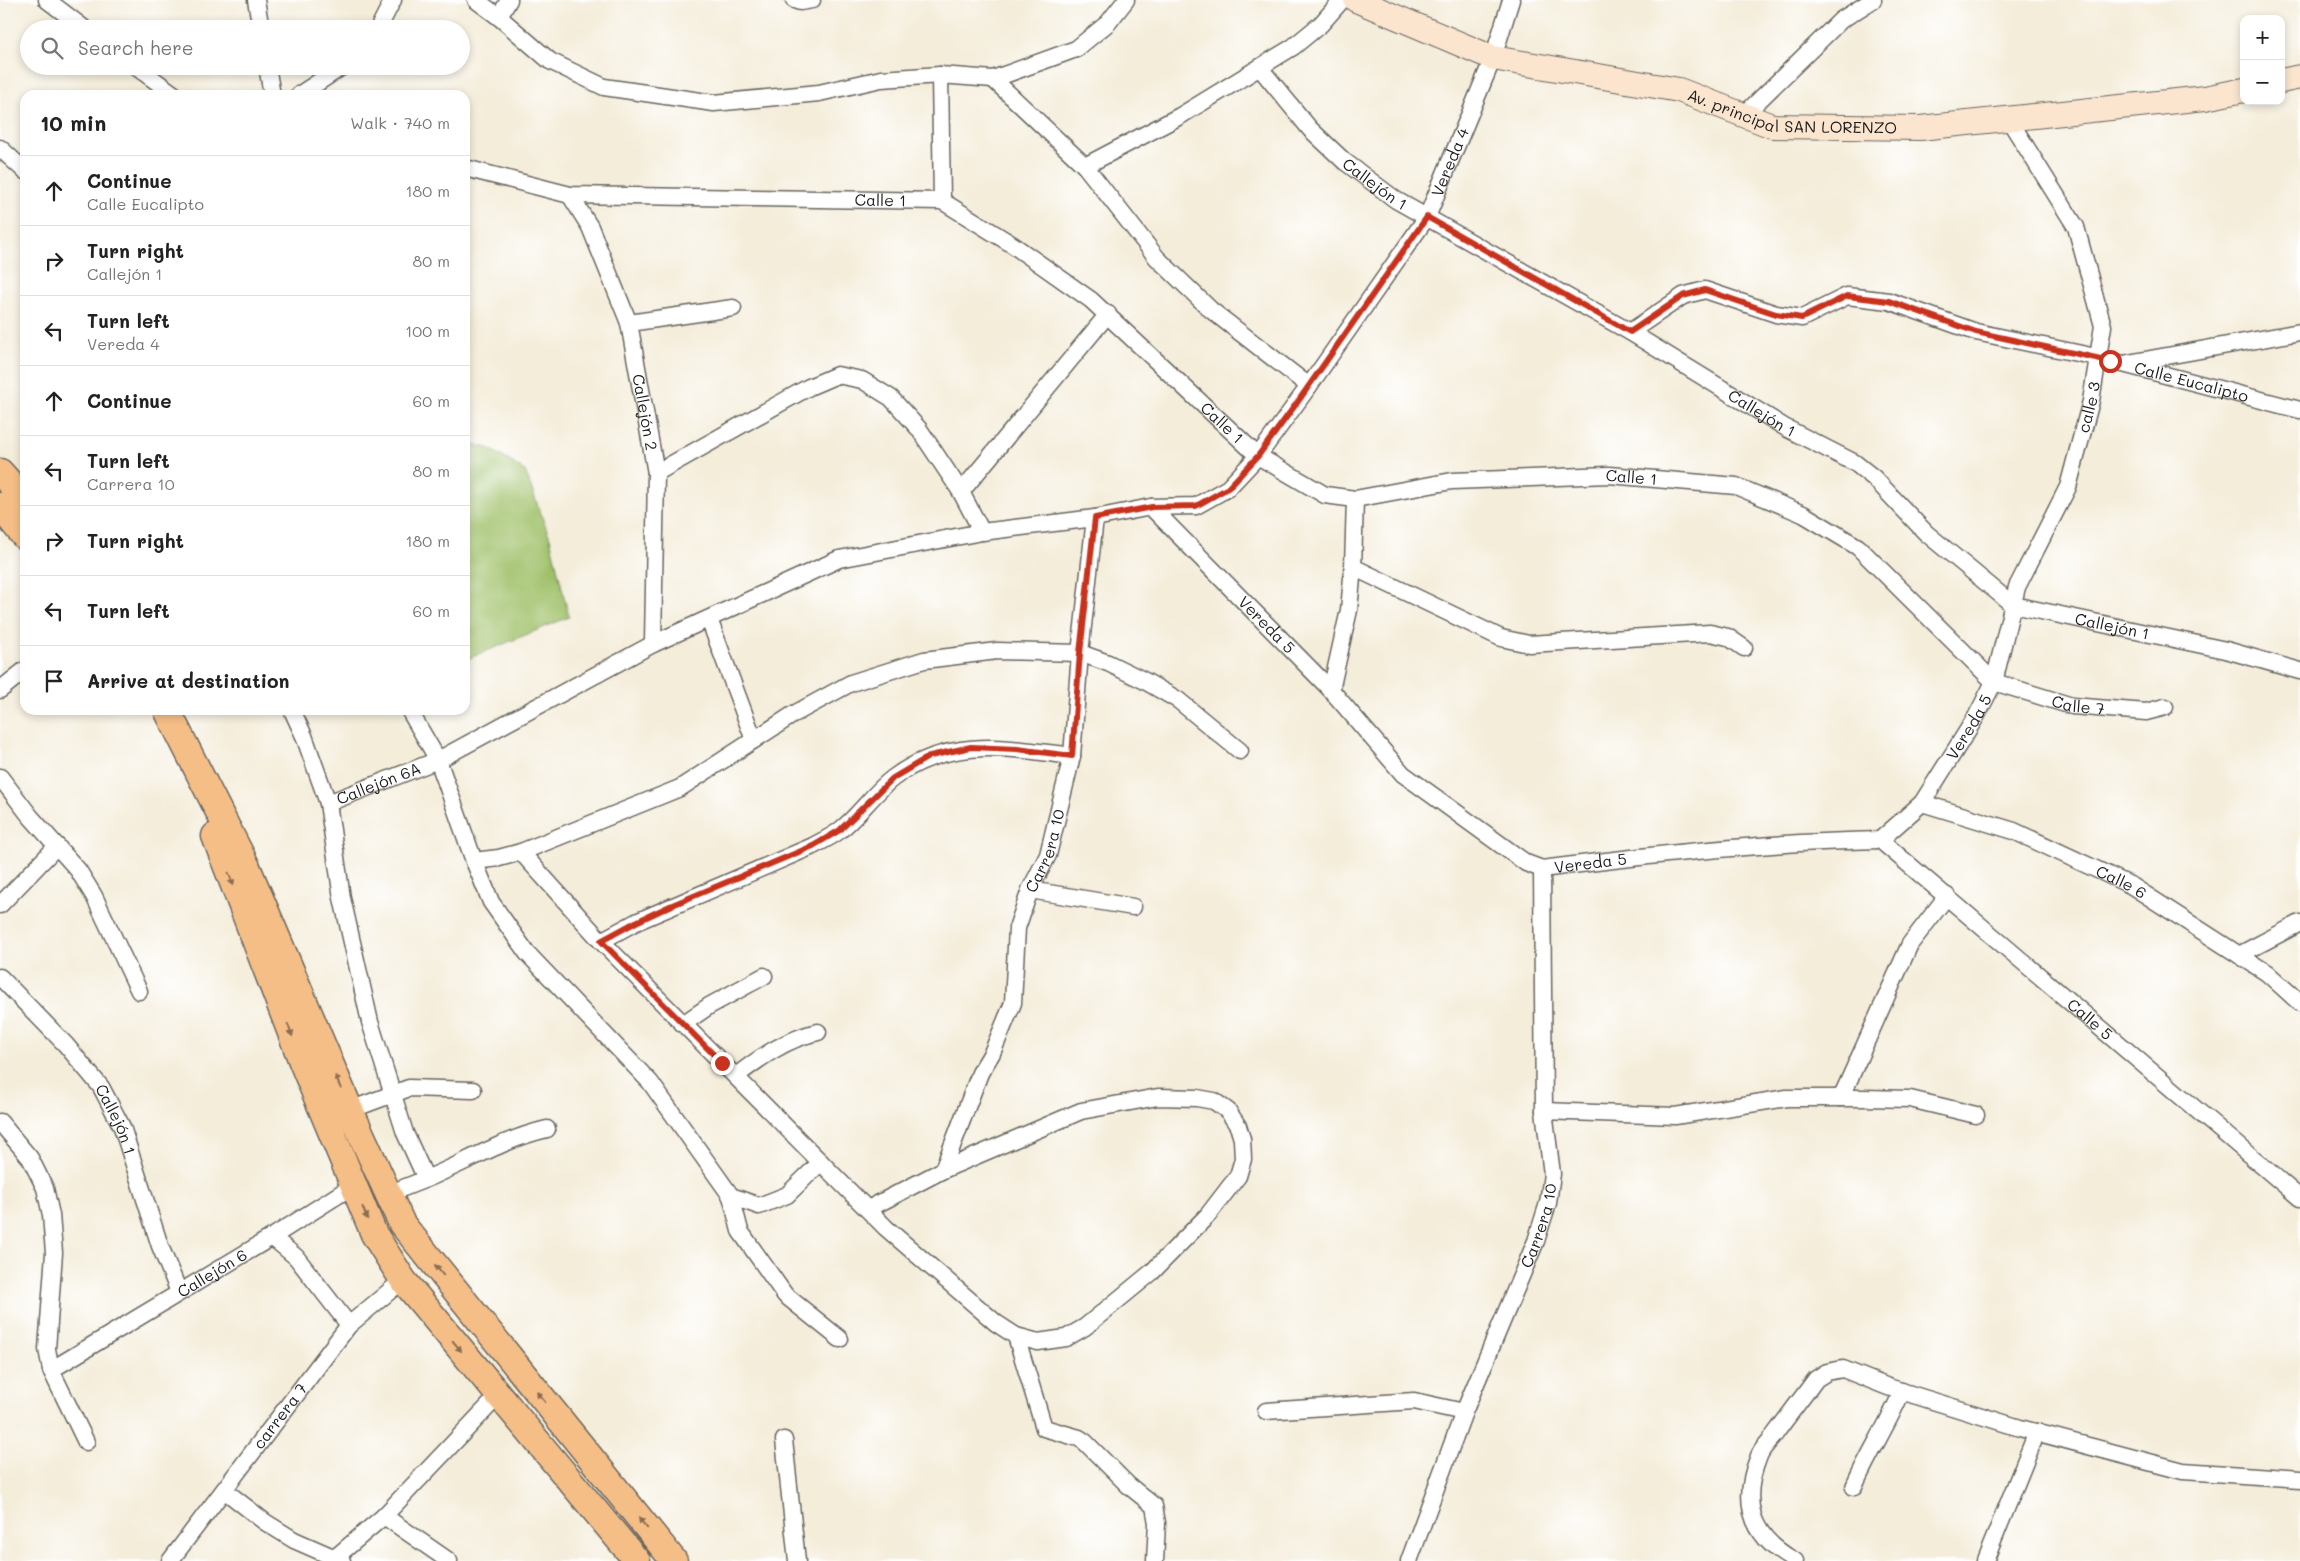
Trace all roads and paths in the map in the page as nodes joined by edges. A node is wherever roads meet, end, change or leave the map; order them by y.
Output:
1 (47, 0) edge
2 (256, 0) edge
3 (393, 0) edge
4 (476, 0) edge
5 (509, 0) edge
6 (794, 0) edge
7 (812, 0) edge
8 (1126, 0) edge
9 (1342, 0) edge
10 (1356, 0) edge
11 (1512, 0) edge
12 (1873, 0) edge
13 (499, 18) junction
14 (73, 20) edge
15 (259, 20) edge
16 (383, 20) edge
17 (1493, 58) junction
18 (1260, 68) junction
19 (147, 75) edge
20 (269, 75) edge
21 (330, 75) edge
22 (940, 75) junction
23 (2300, 78) edge
24 (993, 79) junction
25 (2285, 81) edge
26 (168, 90) edge
27 (271, 90) edge
28 (308, 90) edge
29 (2240, 91) edge
30 (1744, 115) junction
31 (2008, 118) junction
32 (0, 148) edge
33 (1086, 166) junction
34 (20, 167) edge
35 (470, 169) edge
36 (570, 195) junction
37 (942, 201) junction
38 (1427, 217) junction
39 (732, 308) dead end
40 (1108, 314) junction
41 (629, 323) junction
42 (1630, 332) junction
43 (2300, 332) edge
44 (2096, 357) junction
45 (2123, 364) junction
46 (1309, 386) junction
47 (2300, 410) edge
48 (1258, 456) junction
49 (0, 472) edge
50 (656, 473) junction
51 (961, 492) junction
52 (20, 494) edge
53 (1355, 499) junction
54 (0, 506) edge
55 (1152, 507) junction
56 (1095, 518) junction
57 (20, 531) edge
58 (982, 532) junction
59 (1353, 567) junction
60 (2017, 587) joint
61 (2013, 605) junction
62 (709, 619) junction
63 (653, 644) junction
64 (1744, 648) dead end
65 (1080, 653) junction
66 (2300, 671) edge
67 (20, 674) edge
68 (1994, 682) junction
69 (0, 690) edge
70 (1331, 690) junction
71 (2165, 707) dead end
72 (150, 715) edge
73 (170, 715) edge
74 (294, 715) edge
75 (411, 715) edge
76 (754, 740) junction
77 (1240, 751) dead end
78 (1072, 756) junction
79 (438, 760) junction
80 (0, 777) edge
81 (328, 803) junction
82 (1922, 803) junction
83 (1880, 840) junction
84 (57, 846) junction
85 (521, 852) junction
86 (474, 861) junction
87 (1542, 869) junction
88 (1030, 890) junction
89 (1947, 896) junction
90 (0, 906) edge
91 (1133, 907) dead end
92 (2300, 924) edge
93 (601, 941) junction
94 (2239, 955) junction
95 (764, 976) dead end
96 (0, 977) edge
97 (139, 991) dead end
98 (2300, 1003) edge
99 (683, 1024) junction
100 (818, 1032) dead end
101 (736, 1076) junction
102 (473, 1090) dead end
103 (393, 1093) junction
104 (1841, 1098) junction
105 (350, 1110) junction
106 (1544, 1111) junction
107 (1976, 1115) dead end
108 (0, 1122) edge
109 (547, 1129) dead end
110 (821, 1162) junction
111 (943, 1170) junction
112 (426, 1179) junction
113 (354, 1186) junction
114 (388, 1194) junction
115 (731, 1196) junction
116 (2300, 1198) edge
117 (868, 1209) junction
118 (272, 1237) junction
119 (403, 1280) junction
120 (179, 1292) junction
121 (349, 1325) junction
122 (1016, 1336) junction
123 (840, 1339) dead end
124 (51, 1370) junction
125 (1902, 1391) junction
126 (499, 1395) junction
127 (1266, 1411) dead end
128 (1464, 1412) junction
129 (2037, 1432) junction
130 (784, 1440) dead end
131 (86, 1442) dead end
132 (2300, 1479) edge
133 (1854, 1488) dead end
134 (224, 1490) junction
135 (384, 1516) junction
136 (339, 1559) edge
137 (170, 1561) edge
138 (449, 1561) edge
139 (637, 1561) edge
140 (674, 1561) edge
141 (798, 1561) edge
142 (1155, 1561) edge
143 (1409, 1561) edge
144 (1795, 1561) edge
145 (1985, 1561) edge

1 - 14 street
2 - 15 street
3 - 16 street
4 - 13 street
5 - 13 street
6 - 7 street
8 - 24 street
9 - 18 street
10 - 17 main road, Av. principal SAN LORENZO
11 - 17 street, Vereda 4
12 - 30 street
13 - 22 street
17 - 30 main road, Av. principal SAN LORENZO
17 - 38 street, Vereda 4
18 - 33 street
18 - 38 street, Callejón 1
19 - 26 street
20 - 27 street
21 - 28 street
22 - 24 street
22 - 37 street
23 - 25 main road
24 - 33 street
29 - 31 main road, Av. principal SAN LORENZO
30 - 31 main road, Av. principal SAN LORENZO
31 - 44 street, calle 3
32 - 34 street
33 - 46 street
35 - 36 street, Calle 1
36 - 37 street, Calle 1
36 - 41 street, Callejón 2
37 - 40 street, Calle 1
38 - 42 street, Callejón 1
38 - 46 street, Vereda 4
39 - 41 street
40 - 48 street, Calle 1
40 - 51 street
41 - 50 street, Callejón 2
42 - 44 street, Calle Eucalipto
42 - 61 street, Callejón 1
43 - 45 street
44 - 45 street, Calle Eucalipto
44 - 60 street, calle 3
45 - 47 street, Calle Eucalipto
46 - 48 street, Vereda 4
48 - 53 street, Calle 1
48 - 55 street, Vereda 4
49 - 52 main road
50 - 51 street
50 - 63 street, Callejón 2
51 - 58 street
53 - 59 street
53 - 68 street, Calle 1
54 - 57 main road
55 - 56 street, Vereda 4
55 - 70 street, Vereda 5
56 - 58 street, Vereda 4
56 - 65 street, Carrera 10
58 - 62 street, Vereda 4
59 - 64 street
59 - 70 street
60 - 61 street, Vereda 5
61 - 66 street, Callejón 1
61 - 68 street, Vereda 5
62 - 63 street, Callejón 6A
62 - 76 street
63 - 79 street, Callejón 6A
65 - 76 street
65 - 77 street
65 - 78 street, Carrera 10
67 - 69 street
68 - 71 street, Calle 7
68 - 82 street, Vereda 5
70 - 87 street, Vereda 5
72 -> 113 main road
105 -> 73 main road
74 - 81 street, Callejón 6A
75 - 79 street
76 - 85 street
78 - 88 street, Carrera 10
78 - 93 street
79 - 81 street, Callejón 6A
79 - 86 street
80 - 84 street
81 - 103 street
82 - 83 street, Vereda 5
82 - 94 street, Calle 6
83 - 87 street, Vereda 5
83 - 89 street, Calle 5
84 - 90 street
84 - 97 street
85 - 86 street
85 - 93 street
86 - 115 street
87 - 106 street, Carrera 10
88 - 91 street
88 - 111 street, Carrera 10
89 - 104 street
89 - 116 street, Calle 5
92 - 94 street
93 - 99 street
94 - 98 street, Calle 6
95 - 99 street
96 - 120 street, Callejón 1
99 - 101 street
100 - 101 street
101 - 110 street
102 - 103 street
103 - 105 street
103 - 112 street
104 - 106 street
104 - 107 street
105 - 114 main road
106 - 128 street, Carrera 10
108 - 124 street
109 - 112 street
110 - 115 street
110 - 117 street
111 - 117 street
111 - 122 street
112 - 114 street
113 - 118 street, Callejón 6
113 -> 119 main road
140 -> 114 main road
115 - 123 street
117 - 122 street
118 - 120 street, Callejón 6
118 - 121 street
119 - 121 street, carrera 7
119 -> 126 main road
120 - 124 street, Callejón 6
121 - 134 street, carrera 7
122 - 142 street
124 - 131 street
125 - 129 street
125 - 133 street
125 - 144 street
126 - 135 street
126 - 139 main road
127 - 128 street
128 - 143 street, Carrera 10
129 - 132 street
129 - 145 street
130 - 141 street
134 - 136 street
134 - 137 street, carrera 7
135 - 136 street
135 - 138 street

